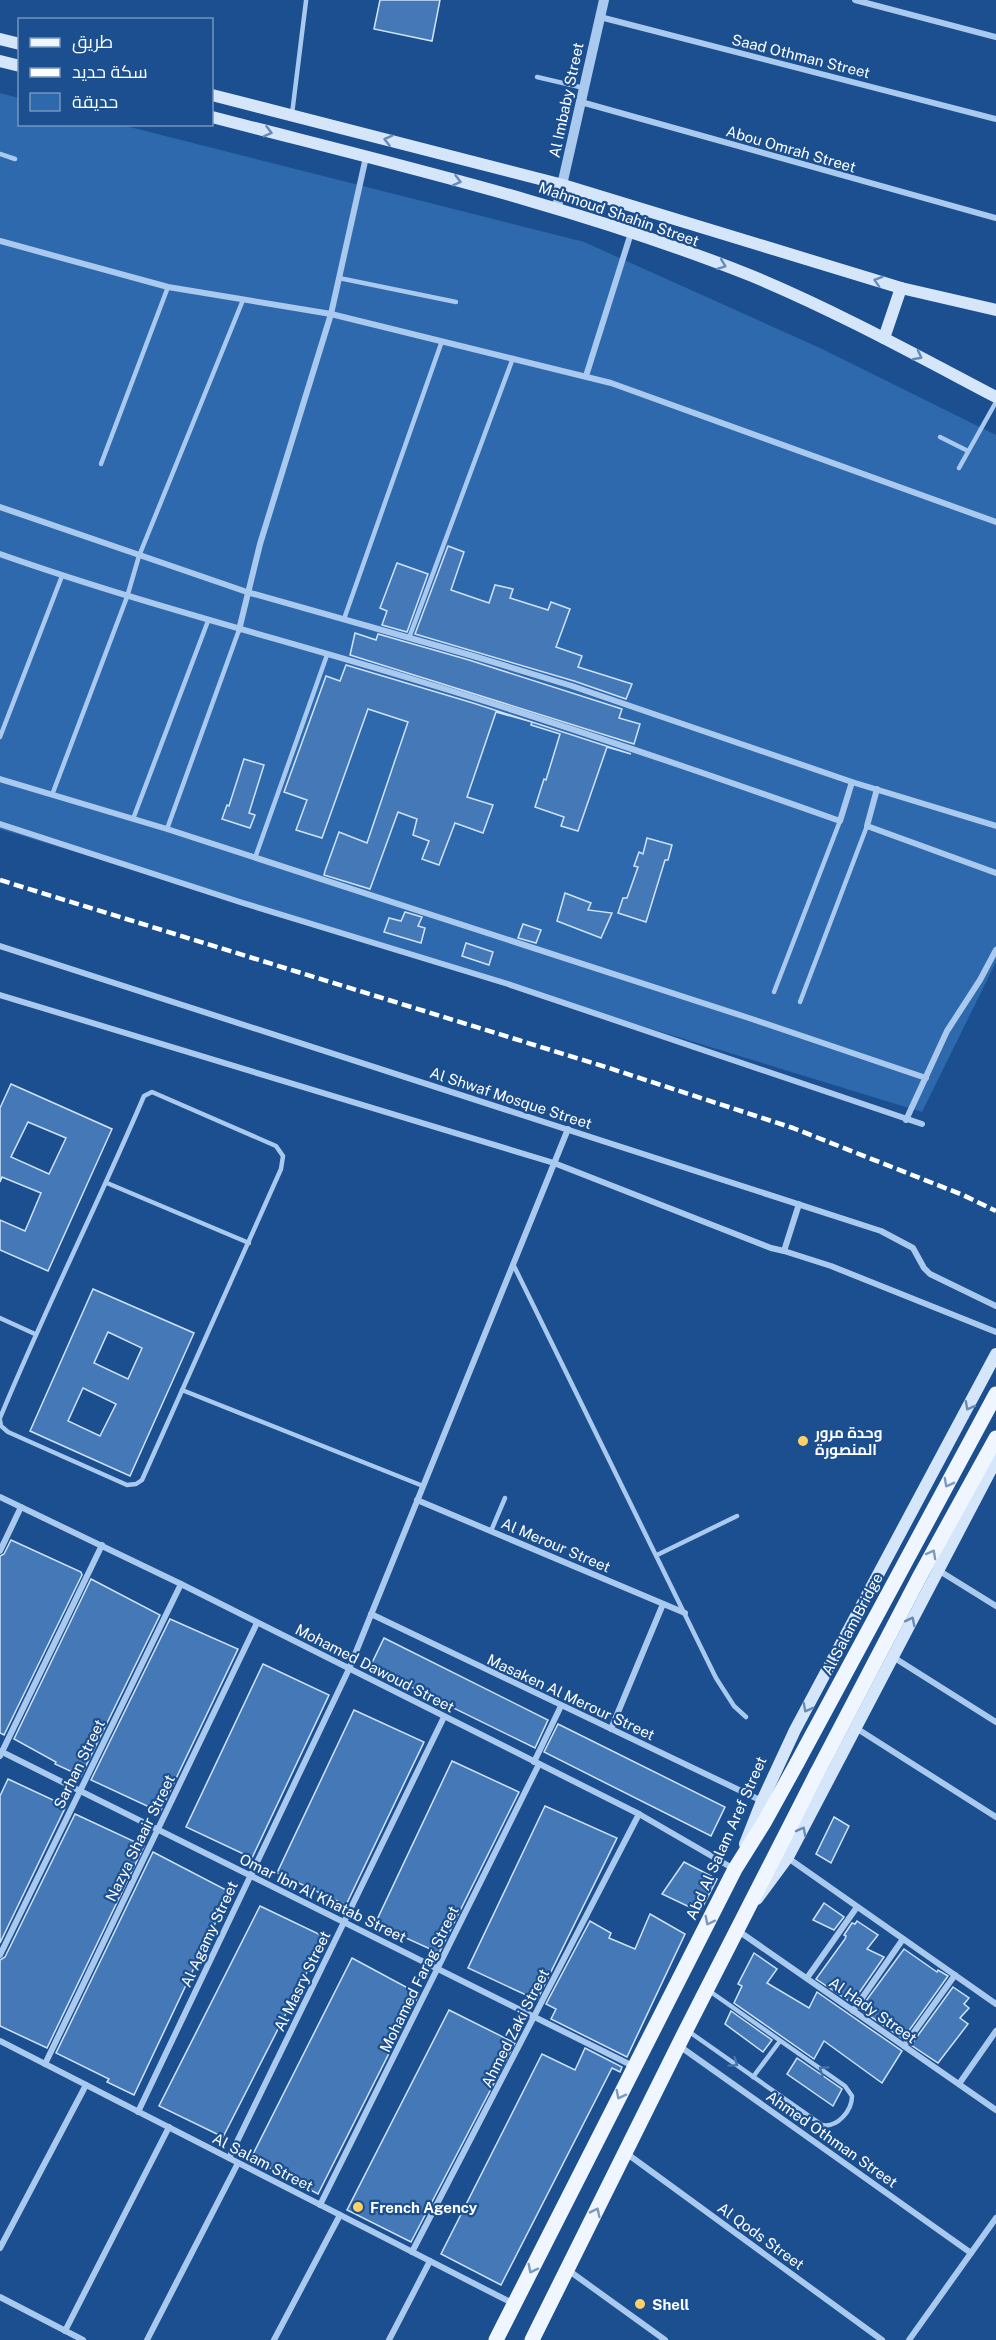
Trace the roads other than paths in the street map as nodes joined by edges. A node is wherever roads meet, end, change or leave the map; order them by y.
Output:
1 (604, 0) edge
2 (855, 0) edge
3 (306, 1) edge
4 (600, 17) junction
5 (996, 37) edge
6 (0, 39) edge
7 (18, 44) edge
8 (0, 61) edge
9 (18, 66) edge
10 (537, 78) dead end
11 (584, 88) junction
12 (213, 95) edge
13 (580, 102) junction
14 (292, 116) junction
15 (213, 117) edge
16 (996, 118) edge
17 (0, 154) edge
18 (366, 157) junction
19 (15, 159) dead end
20 (562, 185) junction
21 (557, 207) junction
22 (996, 218) edge
23 (631, 233) junction
24 (0, 241) edge
25 (339, 279) junction
26 (168, 287) junction
27 (901, 288) junction
28 (243, 300) junction
29 (456, 302) dead end
30 (996, 310) edge
31 (331, 314) junction
32 (884, 338) junction
33 (442, 341) junction
34 (513, 358) junction
35 (586, 376) junction
36 (996, 400) edge
37 (940, 437) dead end
38 (968, 451) junction
39 (101, 464) dead end
40 (959, 468) dead end
41 (0, 507) edge
42 (996, 522) edge
43 (0, 554) edge
44 (139, 556) junction
45 (62, 576) junction
46 (247, 592) junction
47 (127, 597) junction
48 (344, 619) junction
49 (208, 621) junction
50 (239, 630) junction
51 (409, 638) junction
52 (327, 655) junction
53 (0, 738) edge
54 (0, 779) edge
55 (852, 782) junction
56 (877, 789) junction
57 (52, 795) junction
58 (133, 819) junction
59 (840, 821) junction
60 (0, 824) edge
61 (867, 826) junction
62 (996, 826) edge
63 (167, 829) junction
64 (255, 858) junction
65 (996, 873) edge
66 (0, 946) edge
67 (996, 950) edge
68 (774, 992) dead end
69 (0, 995) edge
70 (800, 1002) dead end
71 (926, 1078) junction
72 (906, 1120) junction
73 (922, 1124) dead end
74 (568, 1129) junction
75 (554, 1163) junction
76 (106, 1183) junction
77 (799, 1204) junction
78 (249, 1243) junction
79 (784, 1251) junction
80 (513, 1264) junction
81 (996, 1306) edge
82 (0, 1318) edge
83 (996, 1332) edge
84 (35, 1334) junction
85 (996, 1354) edge
86 (992, 1370) edge
87 (182, 1390) junction
88 (996, 1394) edge
89 (0, 1419) edge
90 (996, 1438) edge
91 (996, 1460) edge
92 (423, 1486) junction
93 (0, 1497) edge
94 (505, 1498) dead end
95 (417, 1500) junction
96 (21, 1507) junction
97 (738, 1516) dead end
98 (491, 1531) junction
99 (102, 1545) junction
100 (0, 1551) edge
101 (657, 1555) junction
102 (938, 1570) junction
103 (181, 1584) junction
104 (663, 1604) junction
105 (996, 1606) edge
106 (685, 1613) junction
107 (371, 1614) junction
108 (257, 1623) junction
109 (893, 1657) junction
110 (349, 1669) junction
111 (561, 1706) junction
112 (444, 1717) junction
113 (746, 1717) dead end
114 (996, 1722) edge
115 (856, 1728) junction
116 (611, 1729) junction
117 (795, 1730) junction
118 (1, 1753) edge
119 (842, 1755) junction
120 (536, 1763) junction
121 (80, 1790) junction
122 (762, 1801) junction
123 (639, 1814) junction
124 (996, 1817) edge
125 (157, 1829) junction
126 (788, 1857) junction
127 (735, 1869) junction
128 (249, 1875) junction
129 (857, 1907) junction
130 (745, 1914) junction
131 (344, 1922) junction
132 (736, 1930) junction
133 (903, 1939) junction
134 (0, 1955) edge
135 (437, 1968) junction
136 (955, 1975) junction
137 (807, 1978) junction
138 (706, 1989) junction
139 (996, 2004) edge
140 (853, 2011) junction
141 (534, 2016) junction
142 (686, 2030) junction
143 (996, 2031) edge
144 (0, 2041) edge
145 (780, 2041) junction
146 (678, 2045) junction
147 (904, 2046) junction
148 (45, 2064) junction
149 (635, 2066) junction
150 (753, 2077) junction
151 (958, 2084) junction
152 (86, 2085) junction
153 (996, 2110) edge
154 (138, 2112) junction
155 (169, 2127) junction
156 (625, 2152) junction
157 (228, 2158) junction
158 (238, 2163) junction
159 (320, 2205) junction
160 (340, 2215) junction
161 (996, 2218) edge
162 (0, 2248) edge
163 (412, 2252) junction
164 (971, 2253) junction
165 (430, 2261) junction
166 (567, 2269) junction
167 (0, 2297) edge
168 (514, 2304) junction
169 (65, 2331) junction
170 (83, 2340) edge
171 (147, 2340) edge
172 (274, 2340) edge
173 (389, 2340) edge
174 (496, 2340) edge
175 (532, 2340) edge
176 (665, 2340) edge
177 (882, 2340) edge
178 (909, 2340) edge

1 - 4 street, Al Imbaby Street
2 - 5 street
3 - 14 lane
4 - 11 street, Al Imbaby Street
4 - 16 street, Saad Othman Street
6 - 7 main road
8 - 9 main road
10 - 11 lane
11 - 13 street, Al Imbaby Street
12 - 14 main road, Mahmoud Shahin Street
13 - 20 street, Al Imbaby Street
13 - 22 street, Abou Omrah Street
20 -> 14 main road, Mahmoud Shahin Street
15 -> 18 main road, Mahmoud Shahin Street
17 - 19 lane
18 -> 21 main road, Mahmoud Shahin Street
18 - 25 street
20 - 21 street, Al Imbaby Street
27 -> 20 main road, Mahmoud Shahin Street
21 - 23 main road, Mahmoud Shahin Street
23 -> 32 main road, Mahmoud Shahin Street
23 - 35 street
24 - 26 street
25 - 29 lane
25 - 31 street
26 - 28 street
26 - 39 lane
27 - 30 main road, Mahmoud Shahin Street
27 - 32 main road
28 - 31 street
28 - 44 lane
31 - 33 street
31 - 46 street
32 -> 36 main road, Mahmoud Shahin Street
33 - 34 street
33 - 48 lane
34 - 35 street
34 - 51 lane
35 - 42 street
36 - 38 lane
37 - 38 lane
38 - 40 lane
41 - 44 street
43 - 45 street
44 - 46 street
44 - 47 lane
45 - 47 street
45 - 53 lane
46 - 48 street
46 - 50 street
47 - 49 street
47 - 57 lane
48 - 51 street
49 - 50 street
49 - 58 lane
50 - 52 street
50 - 63 lane
51 - 55 street
52 - 59 street
52 - 64 lane
54 - 57 street
55 - 56 street
55 - 59 street
56 - 61 street
56 - 62 street
57 - 58 street
58 - 63 street
59 - 68 lane
60 - 72 street
61 - 65 street
61 - 70 lane
63 - 64 street
64 - 71 street
66 - 74 street, Al Shwaf Mosque Street
67 - 71 street
69 - 75 street
71 - 72 street
72 - 73 street
74 - 75 street, Al Agamy Street
74 - 77 street, Al Shwaf Mosque Street
75 - 79 street
75 - 80 street, Al Agamy Street
76 - 78 lane
76 - 78 lane
76 - 84 lane
77 - 79 street
77 - 81 street, Al Shwaf Mosque Street
78 - 87 lane
79 - 83 street
80 - 92 street, Al Agamy Street
80 - 101 lane
82 - 84 lane
84 - 89 lane
85 - 86 main road, Abd Al Salam Aref Street
86 -> 117 main road, Abd Al Salam Aref Street
87 - 89 lane
87 - 92 lane
88 -> 127 main road, Al Salam Bridge, bridge
130 -> 90 main road, bridge
91 - 102 main road
92 - 95 street, Al Agamy Street
93 - 96 street, Mohamed Dawoud Street
94 - 98 lane
95 - 98 street, Al Merour Street
95 - 107 street, Al Agamy Street
96 - 99 street, Mohamed Dawoud Street
96 - 100 street
97 - 101 lane
98 - 104 street, Al Merour Street
99 - 103 street, Mohamed Dawoud Street
99 - 118 street
101 - 106 lane
102 - 105 street
109 -> 102 main road
103 - 108 street, Mohamed Dawoud Street
103 - 121 street, Sarhan Street
104 - 106 street, Al Merour Street
104 - 116 street
106 - 113 lane
107 - 110 street, Al Agamy Street
107 - 111 street, Masaken Al Merour Street
108 - 110 street, Mohamed Dawoud Street
108 - 125 street, Nazya Shaair Street
109 - 114 street
109 - 115 main road
110 - 112 street, Mohamed Dawoud Street
110 - 128 street, Al Agamy Street
111 - 116 street, Masaken Al Merour Street
111 - 120 street, Mohamed Farag Street
112 - 120 street, Mohamed Dawoud Street
112 - 131 street, Al Masry Street
115 - 119 main road
115 - 124 street
116 - 122 street, Masaken Al Merour Street
117 - 119 main road
117 - 122 main road, Abd Al Salam Aref Street
118 - 121 street, Omar Ibn Al Khatab Street
126 -> 119 main road
120 - 123 street, Mohamed Dawoud Street
120 - 135 street, Mohamed Farag Street
121 - 125 street, Omar Ibn Al Khatab Street
121 - 134 street, Sarhan Street
122 - 127 main road, Abd Al Salam Aref Street
123 - 127 street, Mohamed Dawoud Street
123 - 141 street, Ahmed Zaki Street
125 - 128 street, Omar Ibn Al Khatab Street
125 - 148 street, Nazya Shaair Street
126 - 129 street
126 - 130 main road
127 -> 149 main road, Abd Al Salam Aref Street
128 - 131 street, Omar Ibn Al Khatab Street
128 - 154 street, Al Agamy Street
129 - 133 street
129 - 137 street
130 - 132 main road
131 - 135 street, Omar Ibn Al Khatab Street
131 - 157 street, Al Masry Street
132 - 137 street, Al Hady Street
132 - 138 main road
133 - 136 street
133 - 140 street
135 - 141 street, Omar Ibn Al Khatab Street
135 - 159 street, Mohamed Farag Street
136 - 139 street
136 - 147 street
137 - 140 street, Al Hady Street
138 - 142 main road
138 - 145 lane
140 - 147 street, Al Hady Street
141 - 149 street, Omar Ibn Al Khatab Street
141 - 163 street, Ahmed Zaki Street
142 - 146 main road
142 -> 150 lane
143 - 151 street
144 - 148 street, Al Salam Street
145 - 150 lane
150 -> 145 lane
146 - 156 main road
146 - 164 street, Ahmed Othman Street
147 - 151 street, Al Hady Street
148 - 152 street, Al Salam Street
149 -> 168 main road, Abd Al Salam Aref Street
151 - 153 street, Al Hady Street
152 - 154 street, Al Salam Street
152 - 162 street
154 - 155 street, Al Salam Street
155 - 157 street, Al Salam Street
155 - 169 street
166 -> 156 main road
156 - 177 street, Al Qods Street
157 - 158 street, Al Salam Street
158 - 159 street, Al Salam Street
158 - 171 street
159 - 160 street, Al Salam Street
160 - 163 street, Al Salam Street
160 - 172 street
161 - 164 street
163 - 165 street, Al Salam Street
164 - 178 street
165 - 168 street, Al Salam Street
165 - 173 street
166 - 175 main road
166 - 176 street
167 - 169 street
168 - 174 main road, Abd Al Salam Aref Street
169 - 170 street

